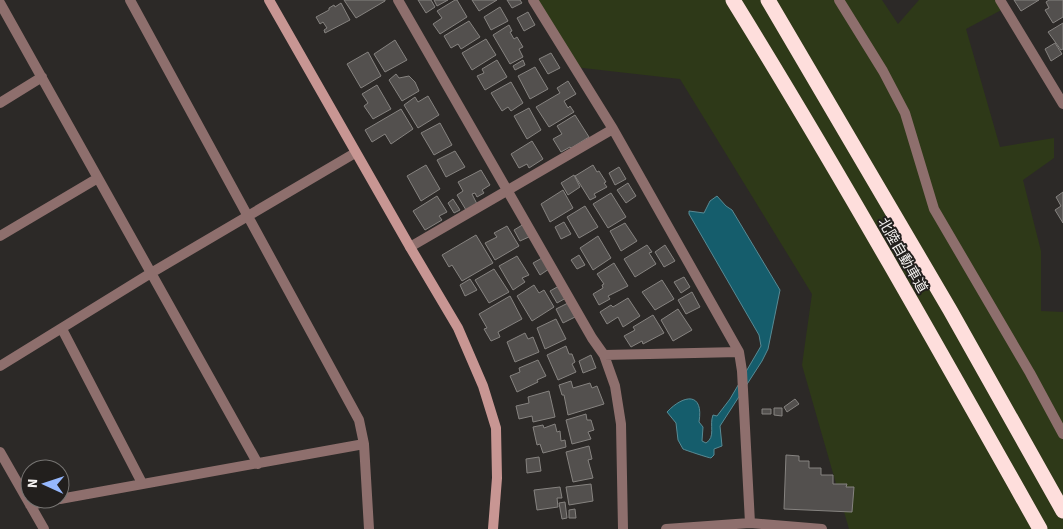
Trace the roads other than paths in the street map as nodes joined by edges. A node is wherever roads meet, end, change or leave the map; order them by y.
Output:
1 (130, 0) edge
2 (269, 0) edge
3 (398, 0) edge
4 (533, 0) edge
5 (733, 0) edge
6 (768, 0) edge
7 (839, 0) edge
8 (1000, 0) edge
9 (0, 3) edge
10 (42, 77) junction
11 (0, 103) edge
12 (1063, 104) edge
13 (613, 129) junction
14 (356, 153) junction
15 (98, 178) junction
16 (508, 191) junction
17 (248, 216) junction
18 (0, 236) edge
19 (410, 247) junction
20 (151, 273) junction
21 (62, 329) junction
22 (739, 352) junction
23 (604, 355) junction
24 (0, 366) edge
25 (1063, 434) edge
26 (364, 444) junction
27 (0, 452) edge
28 (258, 464) junction
29 (142, 483) junction
30 (20, 487) edge
31 (70, 497) edge
32 (32, 509) edge
33 (1063, 511) edge
34 (750, 523) junction
35 (44, 529) edge
36 (368, 529) edge
37 (493, 529) edge
38 (623, 529) edge
39 (666, 529) edge
40 (822, 529) edge
41 (1040, 529) edge

1 - 17 street
2 - 14 street
3 - 16 street
4 - 13 street
5 - 41 highway, 北陸自動車道
6 - 33 highway, 北陸自動車道
7 - 25 street
8 - 12 street
9 - 10 street
10 - 11 street
10 - 15 street
13 - 16 street
13 - 22 street
14 - 17 street
14 - 19 street
15 - 18 street
15 - 20 street
16 - 19 street
16 - 23 street
17 - 20 street
17 - 26 street
19 - 37 street
20 - 21 street
20 - 28 street
21 - 24 street
21 - 29 street
22 - 23 street
22 - 34 street
23 - 38 street
26 - 28 street
26 - 36 street
27 - 30 street
28 - 29 street
29 - 31 street
32 - 35 street
34 - 39 street
34 - 40 street

